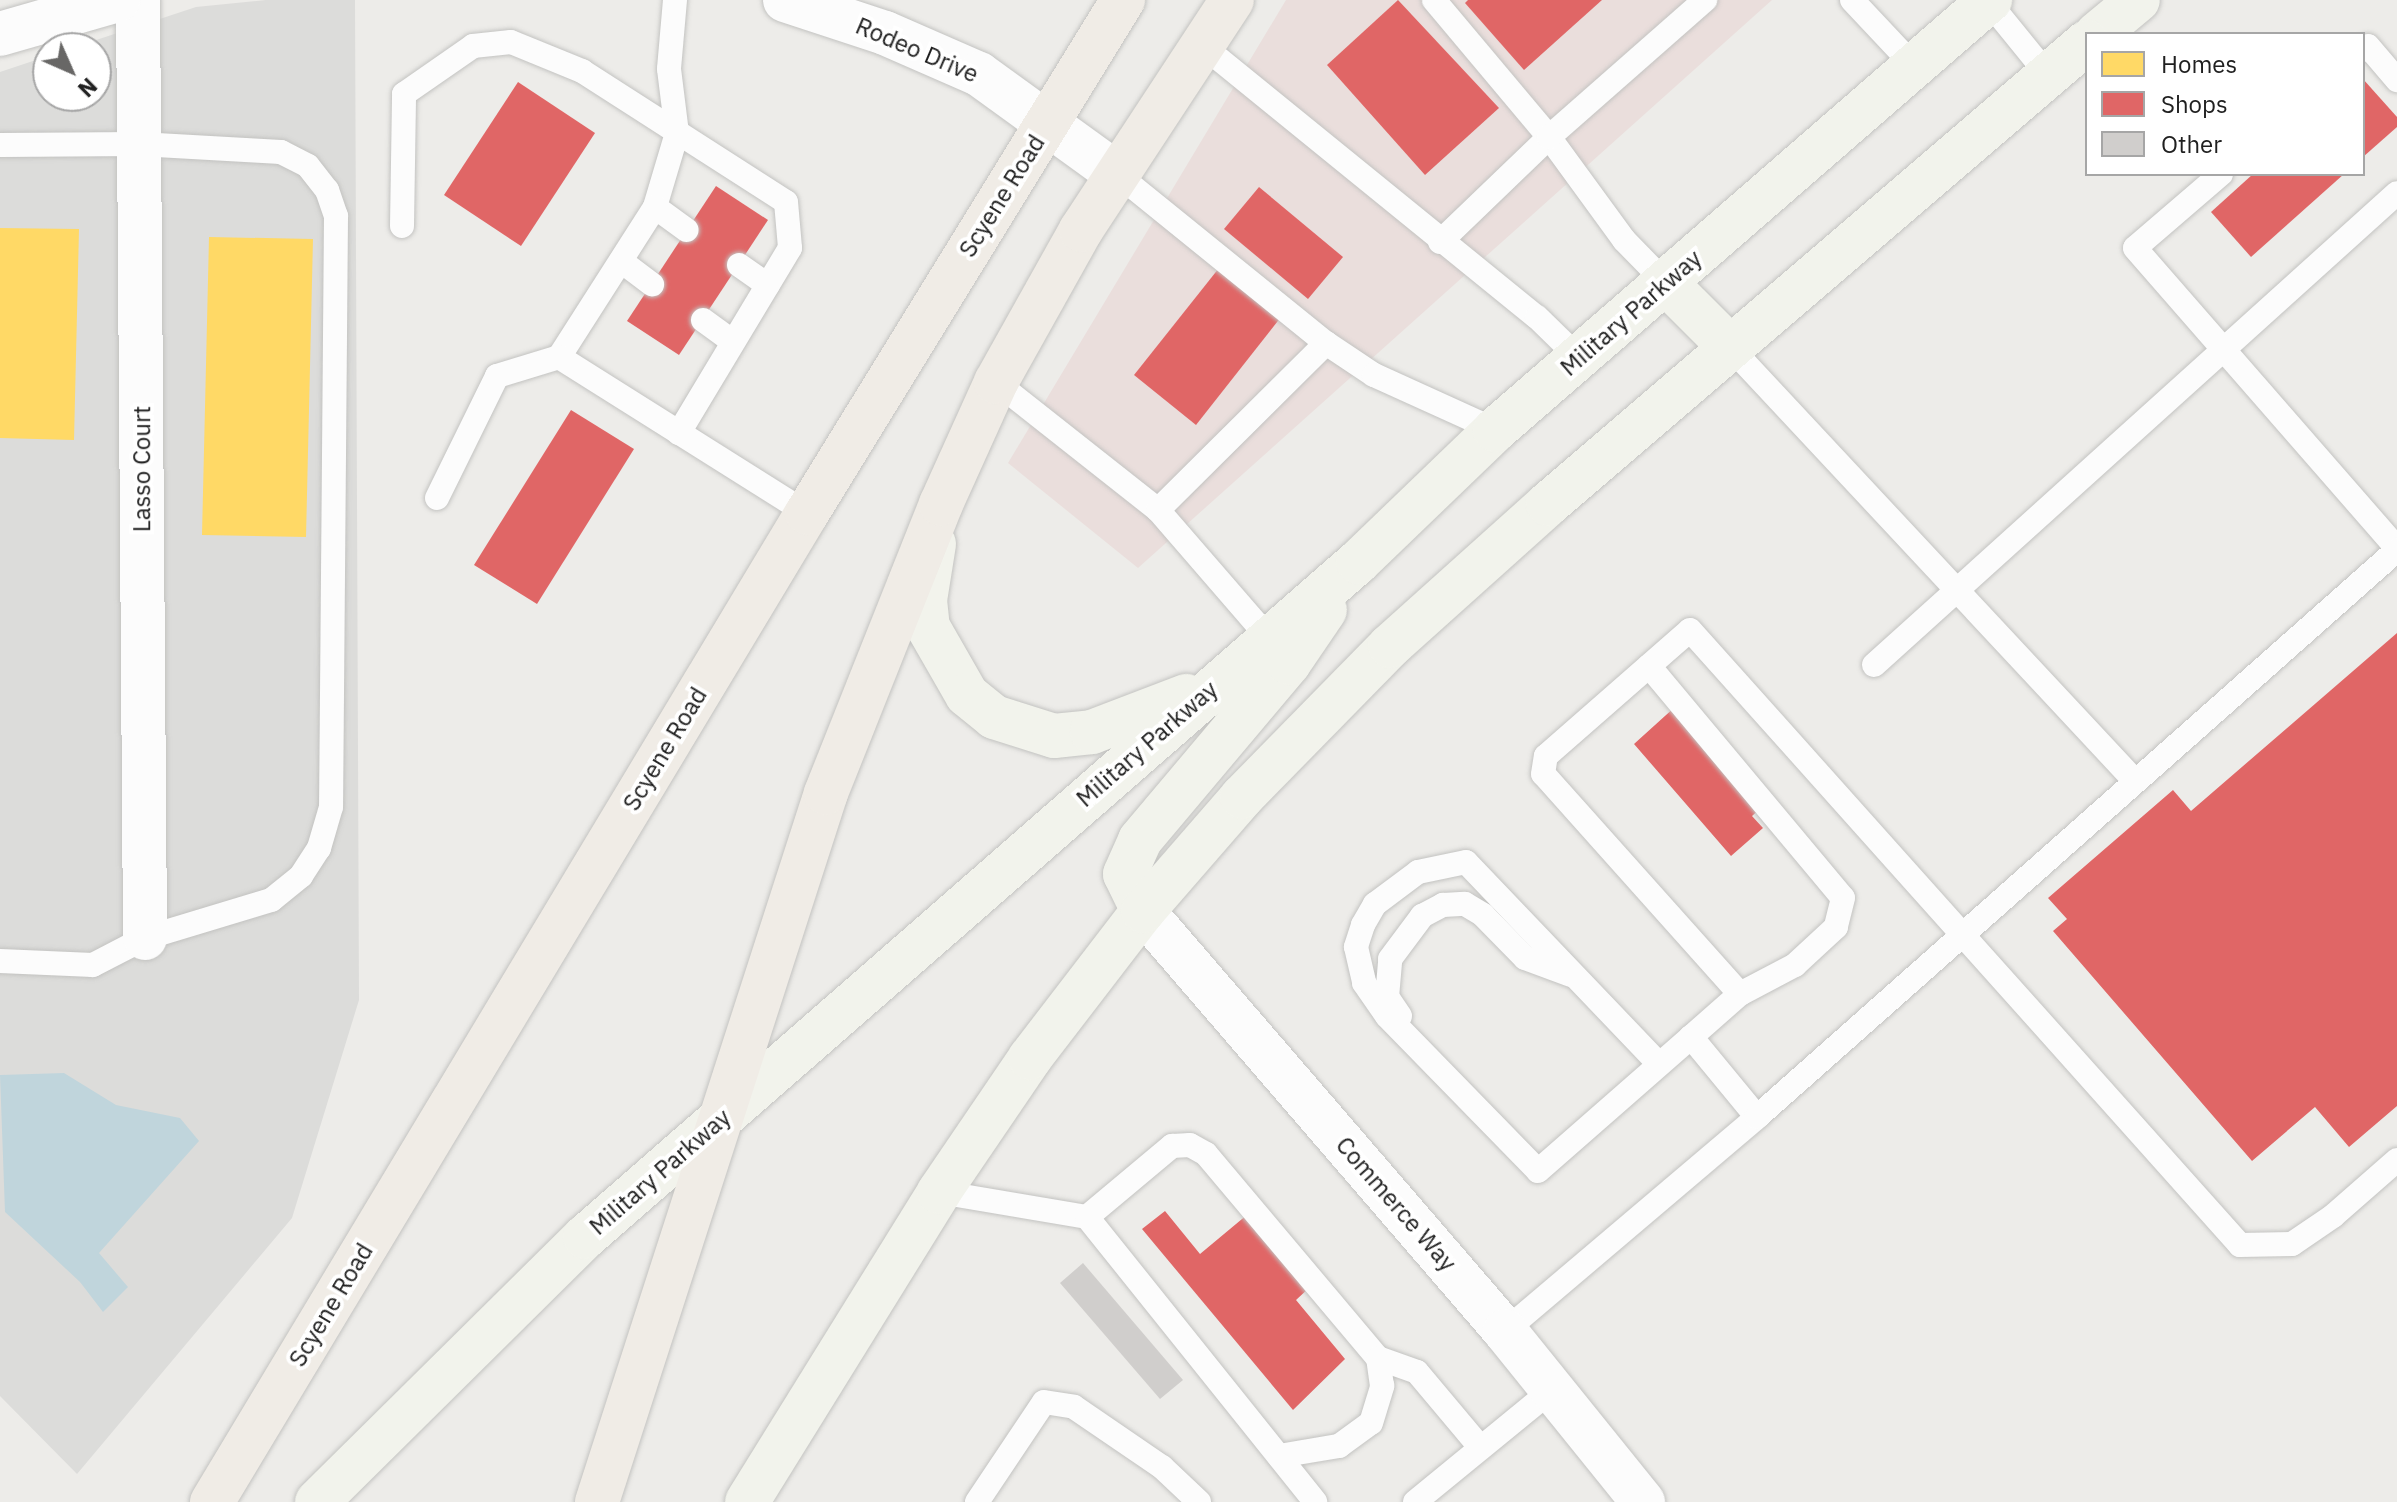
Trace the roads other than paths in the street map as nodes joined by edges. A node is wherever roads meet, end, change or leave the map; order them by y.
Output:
1 (118, 0) edge
2 (138, 0) edge
3 (675, 0) edge
4 (785, 0) edge
5 (1123, 0) edge
6 (1232, 0) edge
7 (1434, 0) edge
8 (1705, 0) edge
9 (1852, 0) edge
10 (2138, 0) edge
11 (1988, 1) edge
12 (852, 10) edge
13 (2099, 32) edge
14 (0, 34) edge
15 (2085, 44) edge
16 (1203, 46) junction
17 (2365, 48) edge
18 (1915, 67) junction
19 (2048, 75) junction
20 (2397, 80) edge
21 (1048, 122) junction
22 (677, 133) junction
23 (1549, 137) junction
24 (139, 144) junction
25 (0, 145) edge
26 (1117, 174) junction
27 (2219, 176) edge
28 (2397, 193) edge
29 (655, 207) junction
30 (402, 226) dead end
31 (687, 230) dead end
32 (1440, 242) junction
33 (621, 261) junction
34 (739, 265) dead end
35 (1666, 283) junction
36 (652, 284) dead end
37 (768, 285) junction
38 (703, 320) dead end
39 (733, 342) junction
40 (1326, 343) junction
41 (1728, 345) junction
42 (2225, 350) junction
43 (559, 357) junction
44 (1579, 358) junction
45 (996, 382) junction
46 (1495, 430) junction
47 (679, 433) junction
48 (437, 498) dead end
49 (941, 504) junction
50 (1158, 510) junction
51 (807, 513) junction
52 (2397, 549) edge
53 (1959, 588) junction
54 (1279, 651) junction
55 (1874, 665) dead end
56 (1649, 666) junction
57 (1214, 685) junction
58 (2134, 780) junction
59 (1143, 911) junction
60 (1962, 934) junction
61 (145, 938) junction
62 (0, 961) edge
63 (1577, 977) junction
64 (1740, 994) junction
65 (1691, 1037) junction
66 (1434, 1060) junction
67 (1659, 1064) junction
68 (724, 1116) junction
69 (1757, 1117) junction
70 (2397, 1160) edge
71 (939, 1192) junction
72 (1087, 1217) junction
73 (1505, 1331) junction
74 (1378, 1358) junction
75 (1552, 1390) junction
76 (1480, 1447) junction
77 (1279, 1456) junction
78 (212, 1502) edge
79 (317, 1502) edge
80 (597, 1502) edge
81 (747, 1502) edge
82 (977, 1502) edge
83 (1199, 1502) edge
84 (1315, 1502) edge
85 (1415, 1502) edge
86 (1642, 1502) edge

1 - 14 street
2 - 24 street, Lasso Court
3 - 22 lane
4 - 12 street, Rodeo Drive
5 - 21 main road, Scyene Road
6 - 16 main road
7 - 23 lane
8 - 23 lane
9 - 18 lane
10 - 13 main road
11 - 18 main road, Military Parkway
11 - 19 lane
12 - 21 street, Rodeo Drive
15 - 19 main road
16 - 26 main road
16 - 32 lane
17 - 20 lane
18 - 35 main road, Military Parkway
19 - 41 main road
21 - 26 street, Rodeo Drive
21 - 51 main road, Scyene Road
22 - 29 lane
22 - 30 lane
22 - 37 lane
23 - 32 lane
23 - 35 lane
24 - 25 lane
24 - 61 street, Lasso Court
24 - 61 lane
26 - 40 lane
26 - 45 main road
27 - 42 lane
28 - 42 lane
29 - 31 lane
29 - 33 lane
32 - 44 lane
33 - 36 lane
33 - 43 lane
34 - 37 lane
35 - 41 main road
35 - 44 main road, Military Parkway
37 - 39 lane
38 - 39 lane
39 - 47 lane
40 - 46 lane
40 - 50 lane
41 - 53 lane
41 - 59 main road
42 - 52 lane
42 - 53 lane
43 - 47 lane
43 - 48 lane
44 - 46 main road, Military Parkway
45 - 49 main road
45 - 50 lane
46 - 54 main road, Military Parkway
47 - 51 lane
49 - 57 main road
49 - 68 main road
50 - 54 lane
51 - 78 main road, Scyene Road
52 - 58 lane
53 - 55 lane
53 - 58 lane
54 - 57 main road, Military Parkway
54 - 59 main road
56 - 60 lane
56 - 64 lane
56 - 64 lane
57 - 68 main road, Military Parkway
58 - 60 lane
59 - 71 main road
59 - 73 street, Commerce Way
60 - 69 lane
60 - 70 lane
61 - 62 lane
63 - 66 lane
63 - 66 lane
63 - 67 lane
64 - 65 lane
65 - 67 lane
65 - 69 lane
66 - 67 lane
68 - 79 main road, Military Parkway
68 - 80 main road
69 - 73 lane
71 - 72 lane
71 - 81 main road
72 - 74 lane
72 - 77 lane
73 - 75 street, Commerce Way
74 - 76 lane
74 - 77 lane
75 - 76 lane
75 - 86 street, Commerce Way
76 - 85 lane
77 - 84 lane
82 - 83 lane

